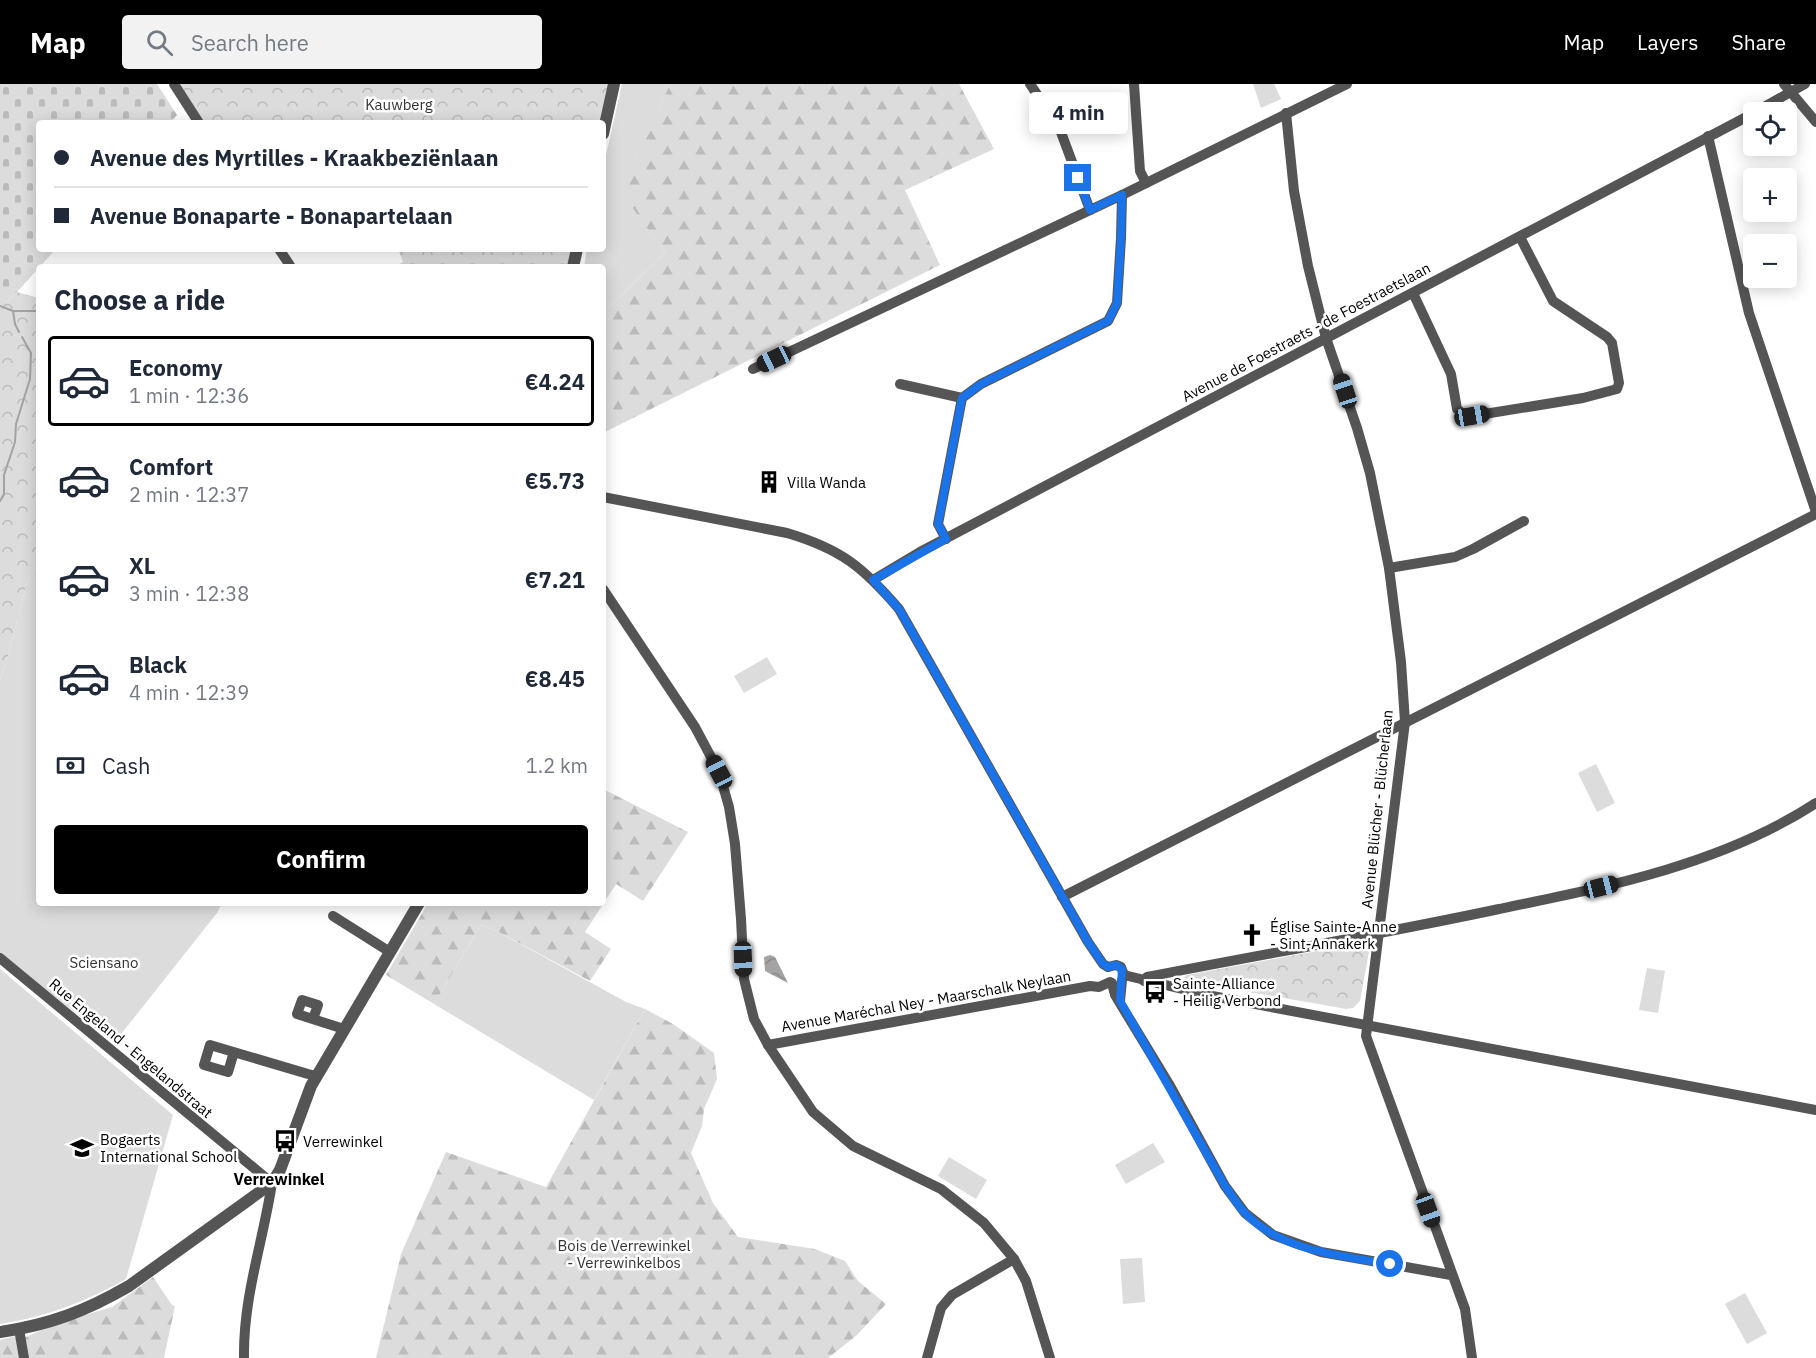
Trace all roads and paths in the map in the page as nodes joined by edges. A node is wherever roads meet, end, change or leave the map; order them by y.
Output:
1 (174, 84) edge
2 (614, 84) edge
3 (1029, 84) edge
4 (1134, 84) edge
5 (1347, 84) edge
6 (1805, 84) edge
7 (1788, 89) edge
8 (1770, 102) edge
9 (1286, 113) junction
10 (1743, 118) edge
11 (197, 120) edge
12 (606, 120) edge
13 (1816, 122) edge
14 (1708, 136) junction
15 (1146, 183) junction
16 (1122, 195) junction
17 (1090, 210) junction
18 (1520, 237) junction
19 (1413, 292) junction
20 (1326, 338) junction
21 (753, 369) dead end
22 (900, 384) dead end
23 (962, 398) junction
24 (606, 498) edge
25 (1816, 513) edge
26 (1524, 521) dead end
27 (946, 539) junction
28 (1389, 567) junction
29 (873, 580) junction
30 (606, 594) edge
31 (1405, 722) junction
32 (1816, 803) edge
33 (1062, 897) junction
34 (417, 906) edge
35 (333, 916) dead end
36 (1378, 935) junction
37 (390, 952) junction
38 (0, 958) edge
39 (1113, 977) junction
40 (1144, 981) junction
41 (313, 1020) dead end
42 (1366, 1025) junction
43 (344, 1029) junction
44 (768, 1045) junction
45 (234, 1052) dead end
46 (316, 1076) junction
47 (1816, 1110) edge
48 (272, 1183) junction
49 (1014, 1260) junction
50 (1451, 1275) junction
51 (19, 1329) junction
52 (0, 1332) edge
53 (24, 1358) edge
54 (244, 1358) edge
55 (927, 1358) edge
56 (1050, 1358) edge
57 (1472, 1358) edge

1 - 11 street
2 - 12 street
3 - 17 street
4 - 15 street
5 - 9 street
6 - 7 street, Avenue de Foestraets - de Foestraetslaan
7 - 8 street, Avenue de Foestraets - de Foestraetslaan
7 - 13 street
9 - 15 street
9 - 20 street, Avenue Blücher - Blücherlaan
10 - 14 street, Avenue de Foestraets - de Foestraetslaan
14 - 18 street, Avenue de Foestraets - de Foestraetslaan
14 - 25 street
15 - 16 street
16 - 17 street
16 - 23 street
17 - 21 street
18 - 19 street, Avenue de Foestraets - de Foestraetslaan
18 - 19 street
19 - 20 street, Avenue de Foestraets - de Foestraetslaan
20 - 27 street, Avenue de Foestraets - de Foestraetslaan
20 - 28 street, Avenue Blücher - Blücherlaan
22 - 23 street
23 - 27 street
24 - 29 street
25 - 31 street
26 - 28 street
27 - 29 street, Avenue de Foestraets - de Foestraetslaan
28 - 31 street, Avenue Blücher - Blücherlaan
29 - 33 street
30 - 44 street
31 - 33 street
31 - 36 street, Avenue Blücher - Blücherlaan
32 - 36 street
33 - 39 street
34 - 37 street
35 - 37 street
36 - 40 street
36 - 42 street, Avenue Blücher - Blücherlaan
37 - 43 street
38 - 48 street, Rue Engeland - Engelandstraat
39 - 40 street
39 - 44 street, Avenue Maréchal Ney - Maarschalk Neylaan
39 - 50 street
40 - 42 street
41 - 43 street
42 - 47 street
42 - 50 street, Avenue Blücher - Blücherlaan
43 - 46 street
44 - 49 street
45 - 46 street
46 - 48 street
48 - 51 street
48 - 54 street
49 - 55 street
49 - 56 street
50 - 57 street, Avenue Blücher - Blücherlaan
51 - 52 street
51 - 53 street

